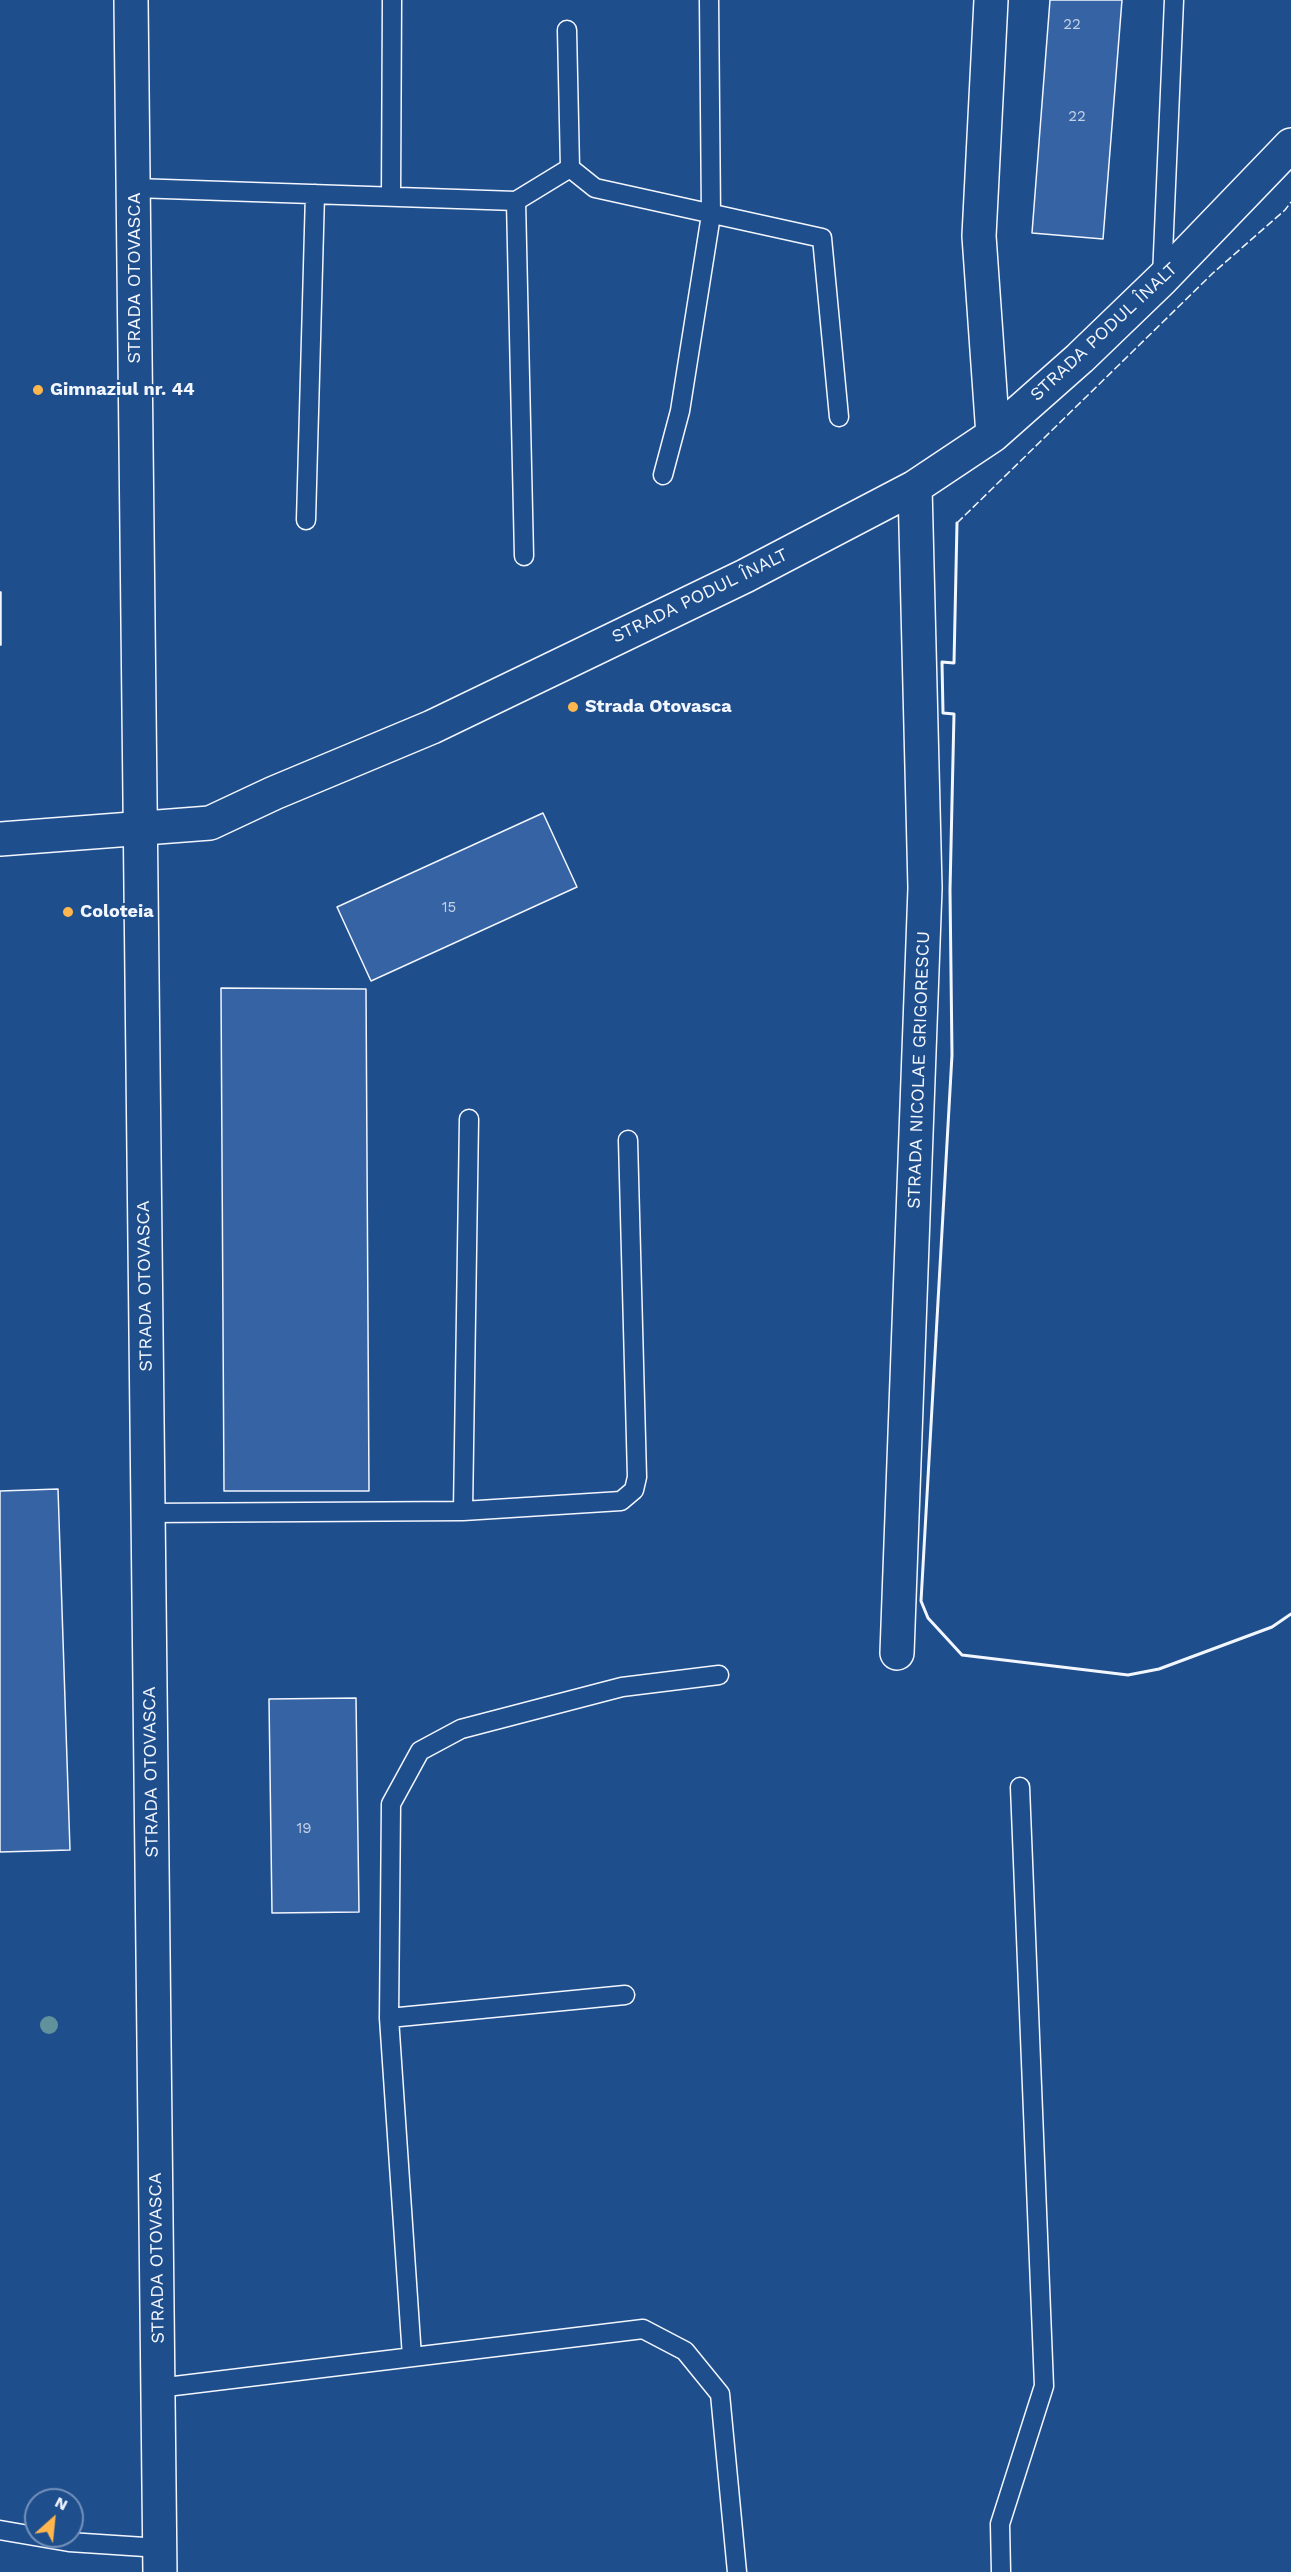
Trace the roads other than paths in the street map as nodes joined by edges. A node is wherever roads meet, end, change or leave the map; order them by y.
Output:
1 (132, 0) edge
2 (392, 0) edge
3 (709, 0) edge
4 (991, 0) edge
5 (1174, 0) edge
6 (567, 30) dead end
7 (1291, 145) edge
8 (570, 168) junction
9 (135, 188) junction
10 (315, 194) junction
11 (391, 196) junction
12 (516, 201) junction
13 (711, 215) junction
14 (1162, 279) junction
15 (839, 417) dead end
16 (993, 435) junction
17 (663, 475) dead end
18 (915, 487) junction
19 (306, 520) dead end
20 (524, 556) dead end
21 (139, 828) junction
22 (0, 839) edge
23 (469, 1119) dead end
24 (628, 1140) dead end
25 (463, 1511) junction
26 (147, 1513) junction
27 (897, 1653) dead end
28 (719, 1675) dead end
29 (1020, 1787) dead end
30 (625, 1995) dead end
31 (389, 2018) junction
32 (412, 2357) junction
33 (158, 2388) junction
34 (0, 2530) edge
35 (160, 2560) edge
36 (737, 2572) edge
37 (1001, 2572) edge

1 - 9 street, STRADA OTOVASCA
2 - 11 lane
3 - 13 lane
4 - 16 street
5 - 14 lane
6 - 8 lane
7 - 14 street, STRADA PODUL ÎNALT
8 - 12 lane
8 - 13 lane
9 - 10 lane
9 - 21 street, STRADA OTOVASCA
10 - 11 lane
10 - 19 lane
11 - 12 lane
12 - 20 lane
13 - 15 lane
13 - 17 lane
14 - 16 street, STRADA PODUL ÎNALT
16 - 18 street, STRADA PODUL ÎNALT
18 - 21 street, STRADA PODUL ÎNALT
18 - 27 street, STRADA NICOLAE GRIGORESCU
21 - 22 street, STRADA PODUL ÎNALT
21 - 26 street, STRADA OTOVASCA
23 - 25 lane
24 - 25 lane
25 - 26 lane
26 - 33 street, STRADA OTOVASCA
28 - 31 lane
29 - 37 lane
30 - 31 lane
31 - 32 lane
32 - 33 lane
32 - 36 lane
33 - 35 street, STRADA OTOVASCA
34 - 35 lane

